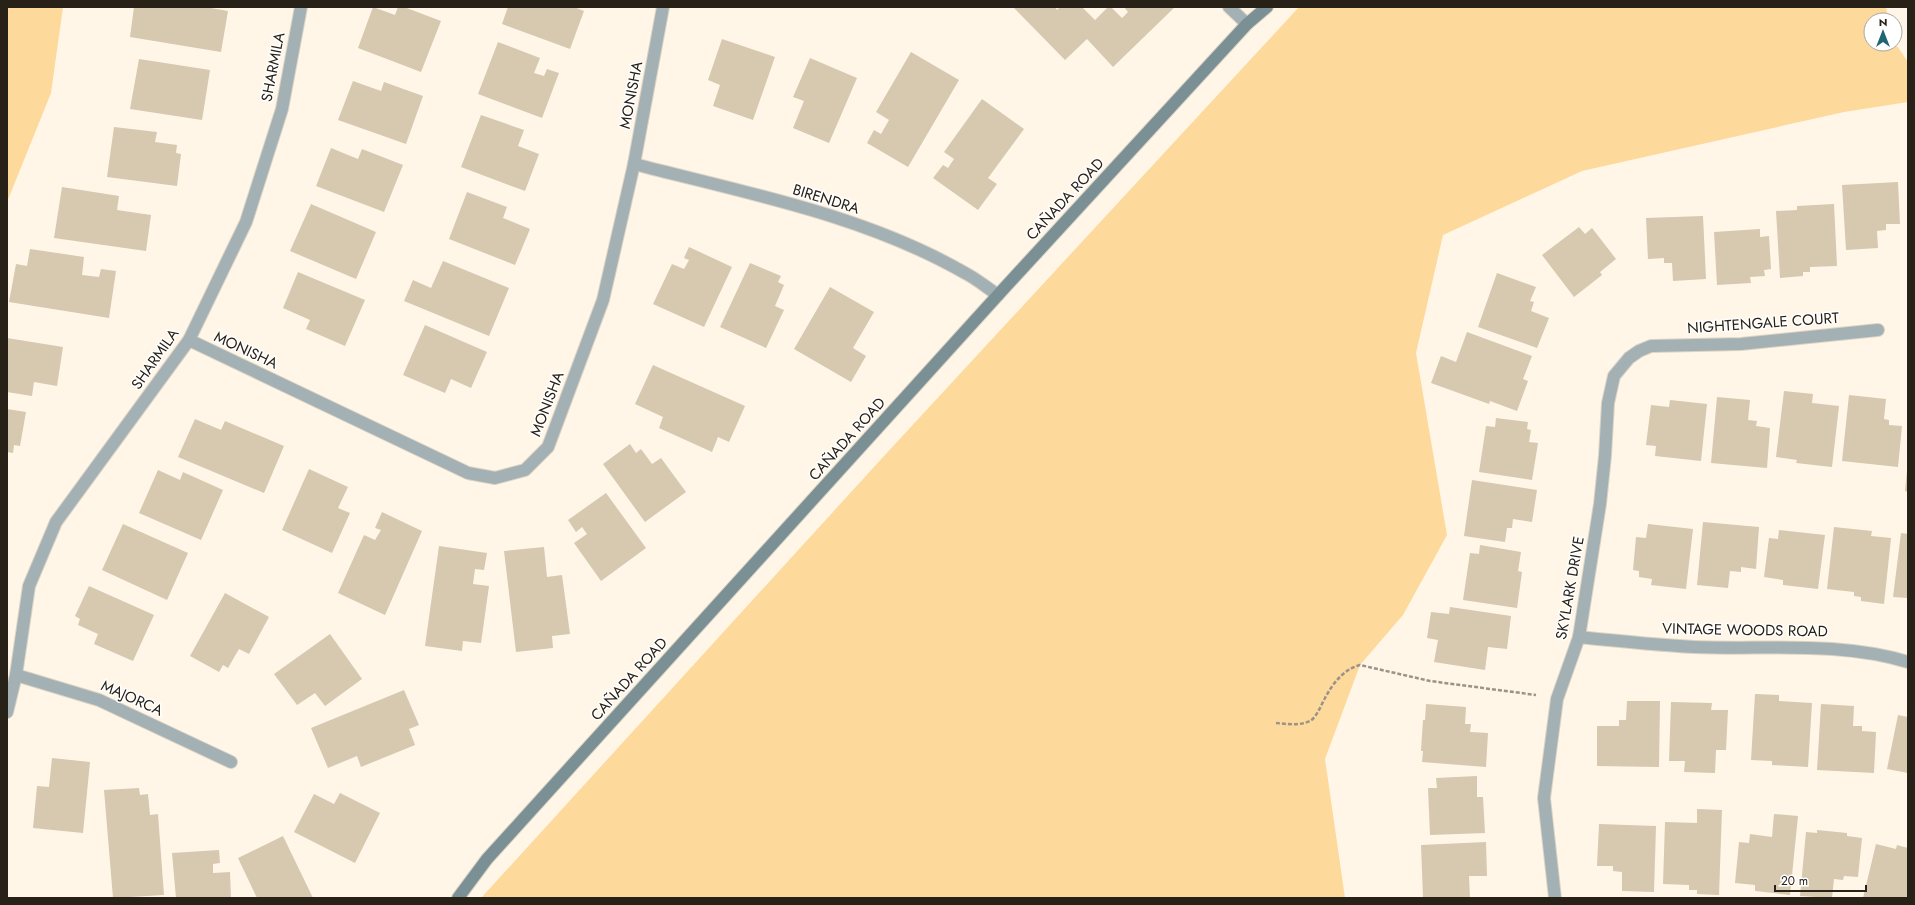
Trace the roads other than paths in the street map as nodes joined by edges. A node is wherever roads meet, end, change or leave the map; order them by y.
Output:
1 (301, 7) edge
2 (663, 7) edge
3 (1230, 7) edge
4 (1267, 7) edge
5 (1247, 24) junction
6 (634, 164) junction
7 (998, 296) junction
8 (1878, 330) dead end
9 (189, 340) junction
10 (1629, 358) joint
11 (1579, 637) junction
12 (1908, 662) edge
13 (16, 675) junction
14 (7, 712) edge
15 (231, 762) dead end
16 (458, 898) edge
17 (1555, 898) edge

1 - 9 street, SHARMILA
2 - 6 street, MONISHA
3 - 5 street
4 - 5 street, CAÑADA ROAD
5 - 7 street, CAÑADA ROAD
6 - 7 street, BIRENDRA
6 - 9 street, MONISHA
7 - 16 street, CAÑADA ROAD
8 - 10 street, NIGHTENGALE COURT
9 - 13 street, SHARMILA
10 - 11 street, SKYLARK DRIVE
11 - 12 street, VINTAGE WOODS ROAD
11 - 17 street, SKYLARK DRIVE
13 - 14 street, SHARMILA
13 - 15 street, MAJORCA

